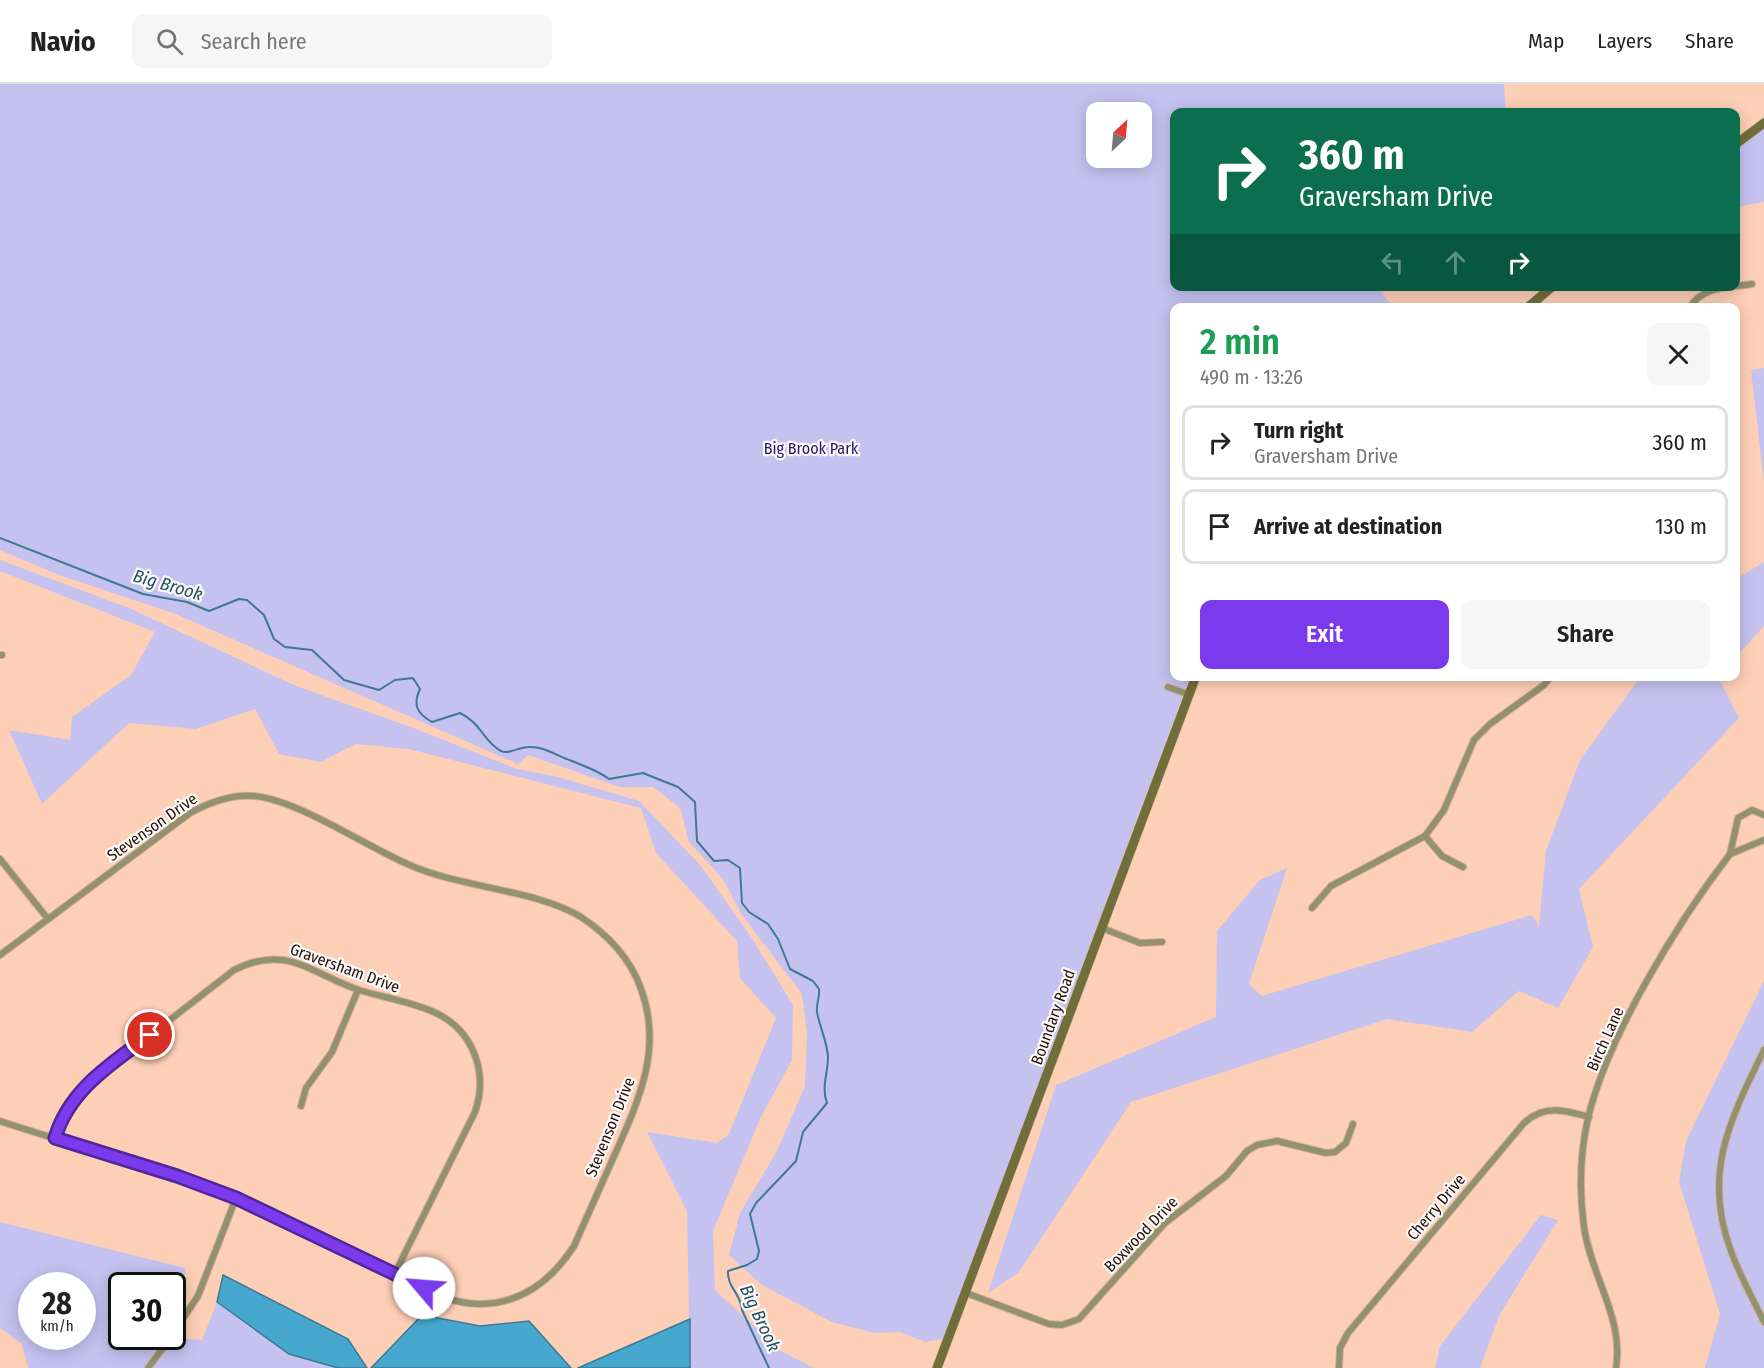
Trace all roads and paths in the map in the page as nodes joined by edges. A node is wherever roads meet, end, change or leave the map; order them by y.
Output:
1 (1764, 123) edge
2 (1740, 141) edge
3 (1752, 284) dead end
4 (1740, 286) edge
5 (1547, 291) edge
6 (1708, 291) edge
7 (1533, 303) edge
8 (1693, 303) edge
9 (1194, 681) edge
10 (1548, 681) edge
11 (1168, 687) dead end
12 (1190, 695) junction
13 (1764, 815) edge
14 (1425, 836) junction
15 (1764, 840) edge
16 (1730, 854) junction
17 (0, 859) edge
18 (1463, 867) dead end
19 (1312, 908) dead end
20 (48, 919) junction
21 (1102, 928) junction
22 (1162, 942) dead end
23 (0, 955) edge
24 (358, 990) junction
25 (1764, 1050) edge
26 (301, 1106) dead end
27 (1588, 1117) junction
28 (0, 1121) edge
29 (1353, 1124) dead end
30 (55, 1138) junction
31 (236, 1198) junction
32 (395, 1273) junction
33 (966, 1293) junction
34 (186, 1314) edge
35 (1764, 1322) edge
36 (162, 1350) edge
37 (148, 1368) edge
38 (937, 1368) edge
39 (1339, 1368) edge
40 (1616, 1368) edge

1 - 2 street
3 - 4 street
5 - 7 street
6 - 8 street
9 - 12 street, Boundary Road
10 - 14 street
11 - 12 street
12 - 21 street, Boundary Road
13 - 16 street, Birch Lane
14 - 18 street
14 - 19 street
15 - 16 street
16 - 27 street, Birch Lane
17 - 20 street
20 - 23 street, Stevenson Drive
20 - 32 street, Stevenson Drive
21 - 22 street
21 - 33 street, Boundary Road
24 - 26 street
24 - 30 street, Graversham Drive
24 - 32 street, Graversham Drive
25 - 35 street
27 - 39 street, Cherry Drive
27 - 40 street, Birch Lane
28 - 30 street, Stevenson Drive
29 - 33 street, Boxwood Drive
30 - 31 street, Stevenson Drive
31 - 32 street, Stevenson Drive
31 - 34 street
33 - 38 street, Boundary Road
36 - 37 street

